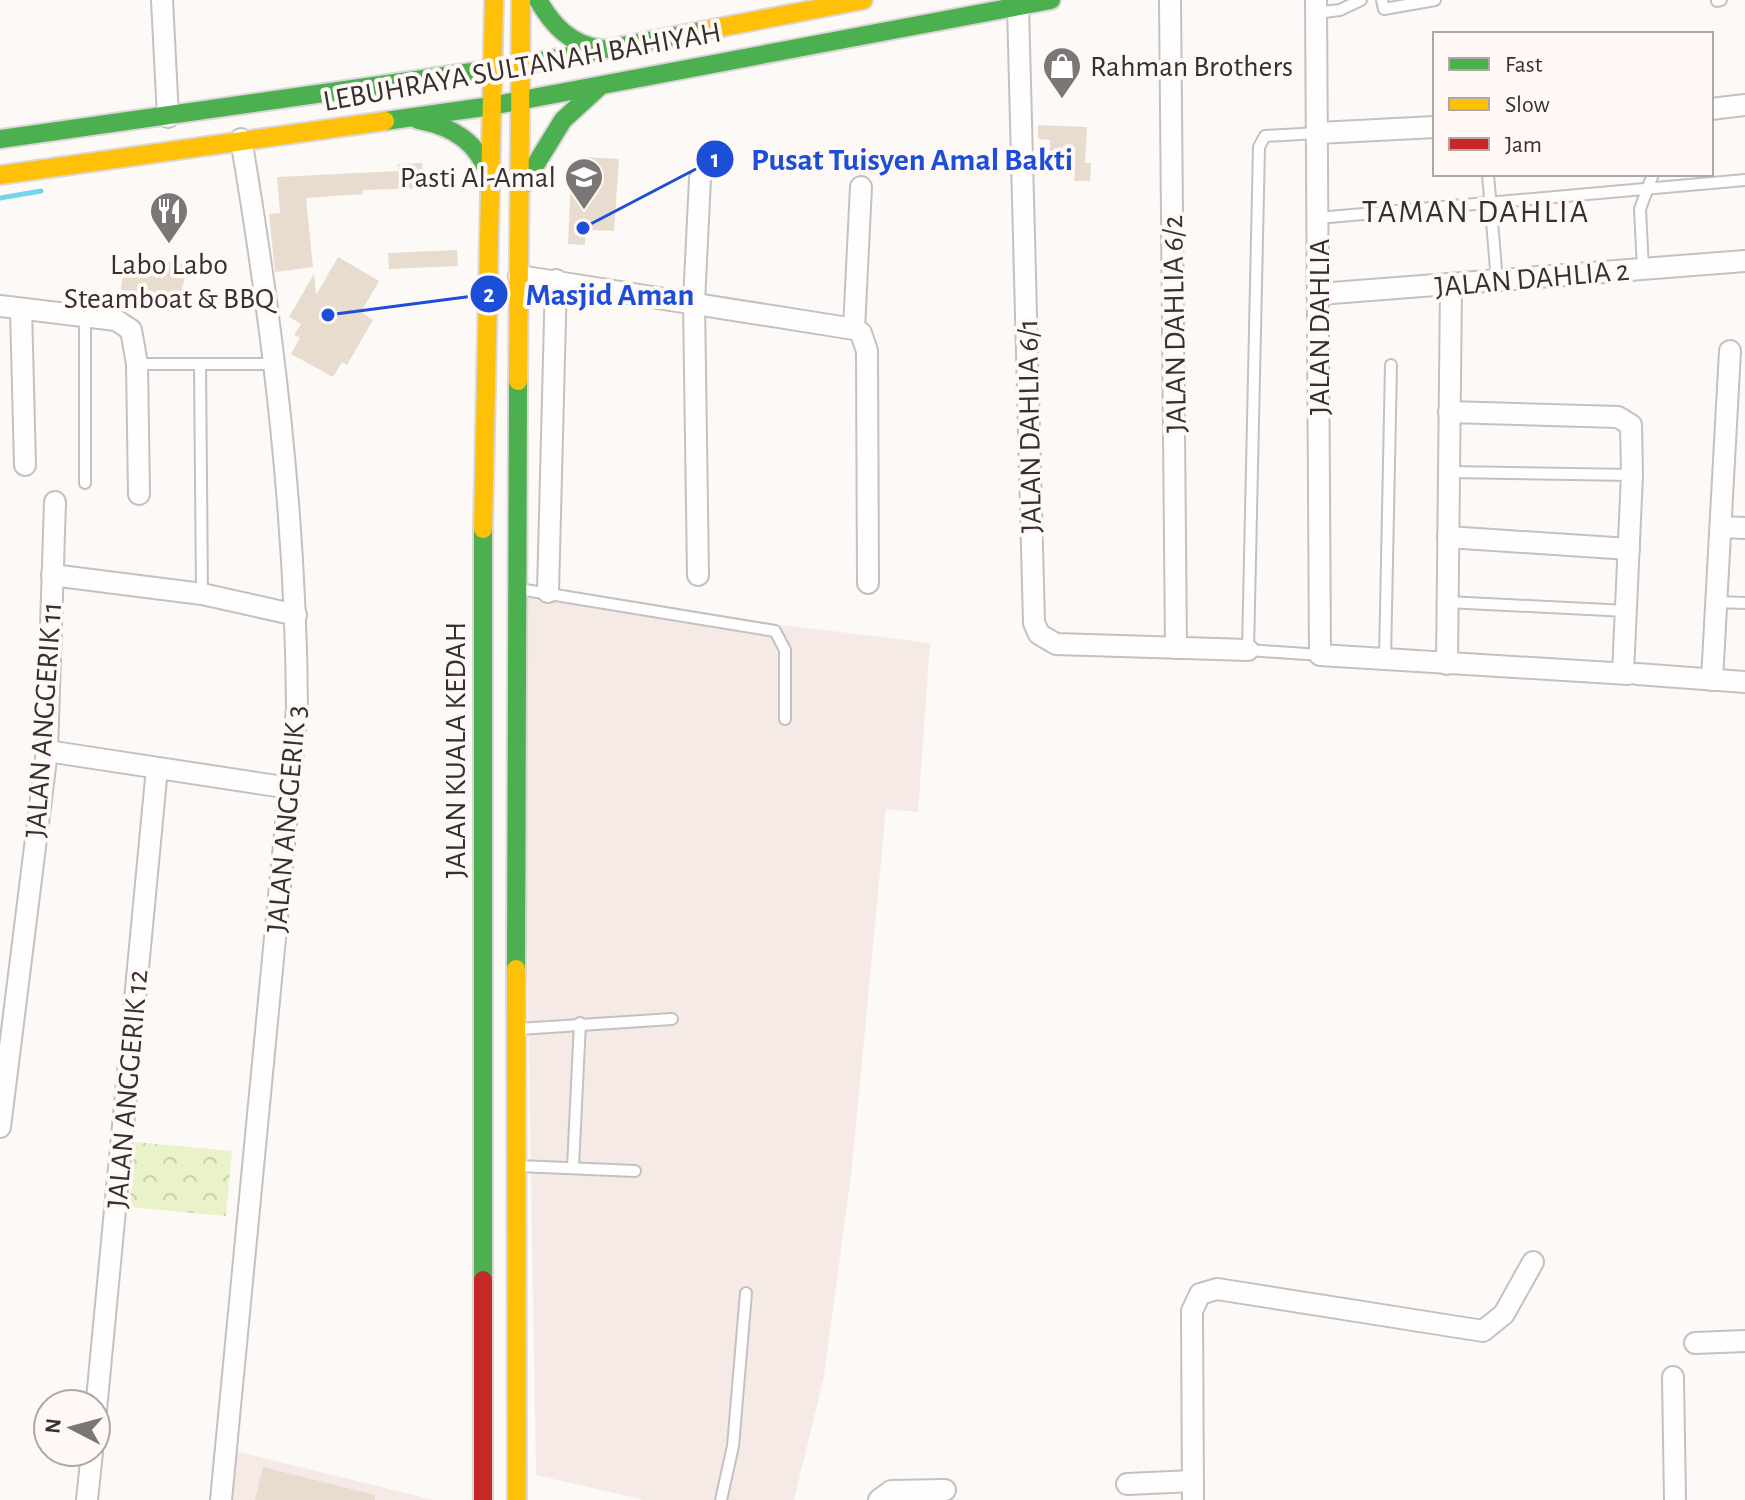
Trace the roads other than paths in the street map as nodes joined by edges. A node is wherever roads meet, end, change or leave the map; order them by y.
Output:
1 (162, 0) edge
2 (494, 0) edge
3 (521, 0) edge
4 (538, 0) edge
5 (863, 0) edge
6 (1051, 0) edge
7 (1170, 0) edge
8 (1361, 0) edge
9 (1382, 0) edge
10 (1435, 0) edge
11 (1018, 6) junction
12 (1316, 7) edge
13 (494, 27) junction
14 (603, 49) junction
15 (521, 65) junction
16 (492, 69) junction
17 (420, 81) junction
18 (603, 84) junction
19 (520, 100) junction
20 (1745, 105) edge
21 (491, 106) junction
22 (1713, 109) edge
23 (168, 117) junction
24 (395, 119) junction
25 (1433, 127) edge
26 (1318, 133) junction
27 (0, 139) edge
28 (241, 139) junction
29 (0, 175) edge
30 (1488, 176) edge
31 (1652, 176) edge
32 (700, 179) dead end
33 (1745, 180) edge
34 (861, 187) dead end
35 (1646, 189) junction
36 (520, 192) junction
37 (490, 196) junction
38 (1489, 203) junction
39 (1318, 218) junction
40 (1745, 261) edge
41 (1643, 269) junction
42 (519, 276) junction
43 (556, 280) junction
44 (1497, 281) junction
45 (1451, 285) junction
46 (1319, 294) junction
47 (694, 302) junction
48 (10, 308) edge
49 (85, 315) junction
50 (854, 329) junction
51 (1730, 351) dead end
52 (137, 364) junction
53 (200, 364) junction
54 (275, 364) junction
55 (1391, 365) dead end
56 (1449, 412) junction
57 (25, 465) dead end
58 (1449, 472) junction
59 (1632, 475) junction
60 (85, 483) dead end
61 (139, 494) dead end
62 (55, 502) dead end
63 (1721, 527) junction
64 (1745, 528) edge
65 (483, 535) junction
66 (517, 535) junction
67 (1448, 537) junction
68 (1629, 549) junction
69 (52, 575) junction
70 (698, 575) dead end
71 (868, 583) dead end
72 (516, 589) junction
73 (548, 592) junction
74 (202, 594) junction
75 (1447, 602) junction
76 (1717, 602) junction
77 (1745, 603) edge
78 (1627, 611) junction
79 (296, 615) junction
80 (1176, 648) junction
81 (1248, 650) junction
82 (1320, 655) junction
83 (1385, 659) junction
84 (1447, 664) junction
85 (1630, 674) junction
86 (1712, 680) junction
87 (1745, 682) edge
88 (785, 719) dead end
89 (47, 751) junction
90 (157, 768) junction
91 (290, 788) junction
92 (672, 1019) dead end
93 (580, 1023) junction
94 (517, 1029) junction
95 (0, 1127) edge
96 (517, 1166) junction
97 (573, 1167) junction
98 (635, 1171) dead end
99 (1533, 1262) dead end
100 (746, 1293) dead end
101 (1745, 1341) edge
102 (1695, 1343) dead end
103 (1673, 1377) dead end
104 (98, 1388) edge
105 (90, 1468) edge
106 (1127, 1484) dead end
107 (945, 1490) dead end
108 (1193, 1490) edge
109 (87, 1500) edge
110 (221, 1500) edge
111 (483, 1500) edge
112 (517, 1500) edge
113 (721, 1500) edge
114 (879, 1500) edge
115 (1675, 1500) edge

1 - 23 street
2 - 13 main road, JALAN KUALA KEDAH
3 - 15 main road, JALAN KUALA KEDAH
4 - 14 main road
5 - 14 main road, LEBUHRAYA SULTANAH BAHIYAH
6 - 11 main road, LEBUHRAYA SULTANAH BAHIYAH
7 - 80 street, JALAN DAHLIA 6/2
8 - 12 lane
9 - 10 lane
11 - 18 main road, LEBUHRAYA SULTANAH BAHIYAH
11 - 80 street, JALAN DAHLIA 6/1
12 - 26 street, JALAN DAHLIA
13 - 16 main road, JALAN KUALA KEDAH
13 - 17 main road
14 - 15 main road, LEBUHRAYA SULTANAH BAHIYAH
15 - 16 main road, LEBUHRAYA SULTANAH BAHIYAH
15 - 19 main road, JALAN KUALA KEDAH
16 - 17 main road, LEBUHRAYA SULTANAH BAHIYAH
16 - 21 main road, JALAN KUALA KEDAH
17 - 23 main road, LEBUHRAYA SULTANAH BAHIYAH
18 - 19 main road, LEBUHRAYA SULTANAH BAHIYAH
18 - 36 main road
19 - 21 main road, LEBUHRAYA SULTANAH BAHIYAH
19 - 36 main road, JALAN KUALA KEDAH
20 - 22 street
21 - 24 main road, LEBUHRAYA SULTANAH BAHIYAH
21 - 37 main road, JALAN KUALA KEDAH
23 - 27 main road, LEBUHRAYA SULTANAH BAHIYAH
24 - 28 main road, LEBUHRAYA SULTANAH BAHIYAH
24 - 37 main road
25 - 26 street
26 - 39 street, JALAN DAHLIA
26 - 81 lane
28 - 29 main road, LEBUHRAYA SULTANAH BAHIYAH
28 - 54 street, JALAN ANGGERIK 3
30 - 38 lane
31 - 35 lane
32 - 47 street
33 - 35 lane
34 - 50 street
35 - 38 lane
35 - 41 lane
36 - 42 main road, JALAN KUALA KEDAH
37 - 65 main road, JALAN KUALA KEDAH
38 - 39 lane
38 - 44 lane
39 - 46 street, JALAN DAHLIA
40 - 41 street, JALAN DAHLIA 2
41 - 44 street, JALAN DAHLIA 2
42 - 43 street
42 - 66 main road, JALAN KUALA KEDAH
43 - 47 street
43 - 73 street
44 - 45 street, JALAN DAHLIA 2
45 - 46 street, JALAN DAHLIA 2
45 - 56 street
46 - 82 street, JALAN DAHLIA
47 - 50 street
47 - 70 street
48 - 49 street
48 - 57 street
49 - 52 street
49 - 60 lane
50 - 71 street
51 - 63 street
52 - 53 lane
52 - 61 street
53 - 54 lane
53 - 74 lane
54 - 79 street, JALAN ANGGERIK 3
55 - 83 lane
56 - 58 street
56 - 59 street
58 - 59 lane
58 - 67 street
59 - 68 street
62 - 69 street, JALAN ANGGERIK 11
63 - 64 street
63 - 76 street
65 - 66 main road
65 - 111 main road, JALAN KUALA KEDAH
66 - 72 main road, JALAN KUALA KEDAH
67 - 68 street
67 - 75 street
68 - 78 street
69 - 74 street
69 - 89 street, JALAN ANGGERIK 11
72 - 73 lane
72 - 94 main road, JALAN KUALA KEDAH
73 - 88 lane
74 - 79 street
75 - 78 lane
75 - 84 street
76 - 77 lane
76 - 86 street
78 - 85 street
79 - 91 street, JALAN ANGGERIK 3
80 - 81 street, JALAN DAHLIA 6/1
81 - 82 lane
82 - 83 street
83 - 84 street
84 - 85 street
85 - 86 street
86 - 87 street
89 - 90 street
89 - 95 street, JALAN ANGGERIK 11
90 - 91 street
90 - 104 street, JALAN ANGGERIK 12
91 - 110 street, JALAN ANGGERIK 3
92 - 93 lane
93 - 94 lane
93 - 97 lane
94 - 96 main road, JALAN KUALA KEDAH
96 - 97 lane
96 - 112 main road, JALAN KUALA KEDAH
97 - 98 lane
99 - 108 street
100 - 113 lane
101 - 102 street
103 - 115 street
105 - 109 street
106 - 108 street
107 - 114 street

